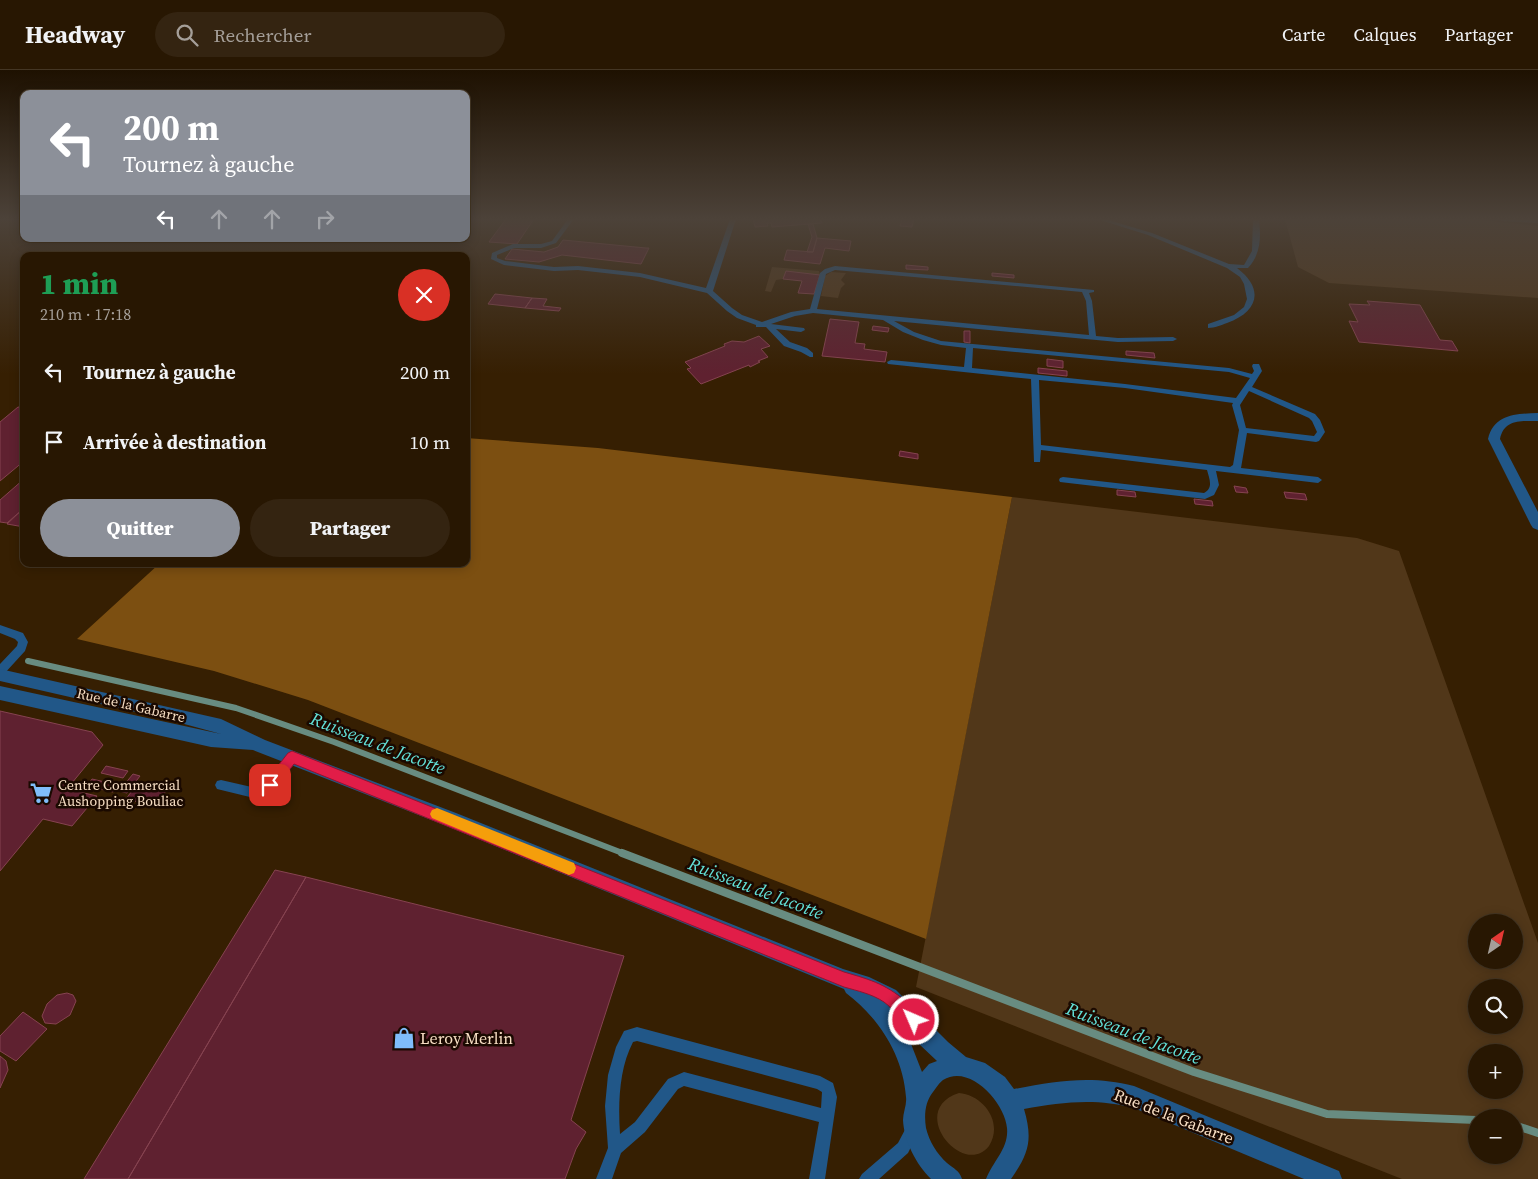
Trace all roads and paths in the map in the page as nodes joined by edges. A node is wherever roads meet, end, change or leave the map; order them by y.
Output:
1 (607, 271) edge
2 (716, 271) edge
3 (826, 271) edge
4 (866, 271) edge
5 (1235, 271) edge
6 (1084, 290) junction
7 (709, 291) junction
8 (1092, 291) dead end
9 (813, 311) junction
10 (884, 318) junction
11 (759, 325) junction
12 (770, 326) junction
13 (1211, 326) dead end
14 (801, 330) dead end
15 (1093, 338) junction
16 (1173, 339) dead end
17 (970, 345) junction
18 (810, 355) dead end
19 (891, 362) dead end
20 (1256, 366) dead end
21 (968, 370) junction
22 (1035, 377) junction
23 (1255, 377) junction
24 (1248, 388) junction
25 (1238, 401) junction
26 (1538, 417) edge
27 (1243, 430) junction
28 (1037, 447) junction
29 (1037, 460) dead end
30 (1211, 468) junction
31 (1230, 470) junction
32 (1062, 480) dead end
33 (1318, 480) dead end
34 (1538, 525) edge
35 (0, 630) edge
36 (0, 671) edge
37 (0, 675) edge
38 (0, 693) edge
39 (258, 746) junction
40 (292, 757) junction
41 (221, 785) dead end
42 (844, 979) junction
43 (960, 1066) junction
44 (917, 1098) junction
45 (1010, 1101) junction
46 (827, 1117) junction
47 (915, 1126) junction
48 (615, 1148) junction
49 (1016, 1153) junction
50 (604, 1179) edge
51 (817, 1179) edge
52 (866, 1179) edge
53 (951, 1179) edge
54 (997, 1179) edge
55 (1017, 1179) edge
56 (1331, 1179) edge

1 - 7 lane
2 - 7 lane
3 - 9 lane
4 - 6 lane
5 - 13 lane
6 - 8 lane
6 - 15 lane
7 - 11 lane
9 - 10 lane
9 - 11 lane
10 - 15 lane
10 - 17 lane
11 - 12 lane
12 - 14 lane
12 - 18 lane
15 - 16 lane
17 - 21 lane
17 - 23 lane
19 - 21 lane
20 - 23 lane
21 - 22 lane
22 - 25 lane
22 - 28 lane
23 - 24 lane
24 - 25 lane
24 - 27 lane
25 - 27 lane
26 - 34 street
27 - 31 lane
28 - 29 lane
28 - 30 lane
30 - 31 lane
30 - 32 lane
31 - 33 lane
35 - 36 lane
37 - 39 street, Rue de la Gabarre
38 - 39 street, Rue de la Gabarre
39 - 40 street, Rue de la Gabarre
40 - 41 lane
40 - 42 street, Rue de la Gabarre
42 - 43 street, Rue de la Gabarre
42 - 44 street, Rue de la Gabarre
43 - 44 street
43 - 45 street
44 - 47 street
45 - 49 street
45 - 56 street, Rue de la Gabarre
46 - 48 lane
46 - 48 lane
46 - 51 lane
47 - 52 lane
47 - 53 street
48 - 50 lane
49 - 54 street
49 - 55 street

